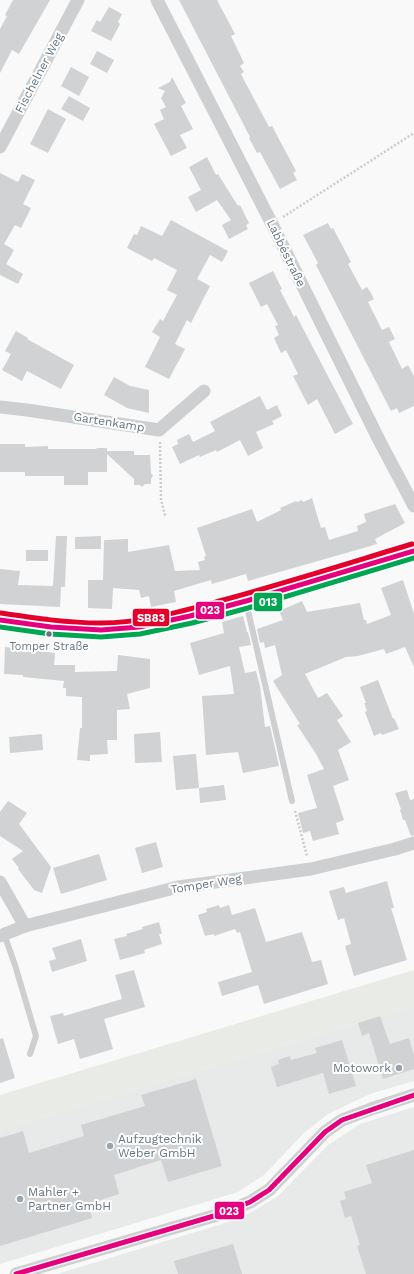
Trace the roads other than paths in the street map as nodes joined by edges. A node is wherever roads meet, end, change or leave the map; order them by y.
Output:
1 (78, 0) edge
2 (157, 0) edge
3 (0, 147) edge
4 (204, 391) dead end
5 (0, 407) edge
6 (414, 506) edge
7 (414, 551) edge
8 (246, 601) junction
9 (0, 620) edge
10 (292, 801) road end
11 (414, 843) edge
12 (0, 882) edge
13 (25, 926) junction
14 (2, 935) edge
15 (30, 1054) dead end
16 (414, 1095) edge
17 (16, 1274) edge

1 - 3 street, Fischelner Weg
2 - 6 street, Labbéstraße
4 - 5 street, Gartenkamp
7 - 8 main road
8 - 9 main road
8 - 10 lane
11 - 13 street, Tomper Weg
12 - 13 street
13 - 14 street, Tomper Weg
14 - 15 lane
16 - 17 street

